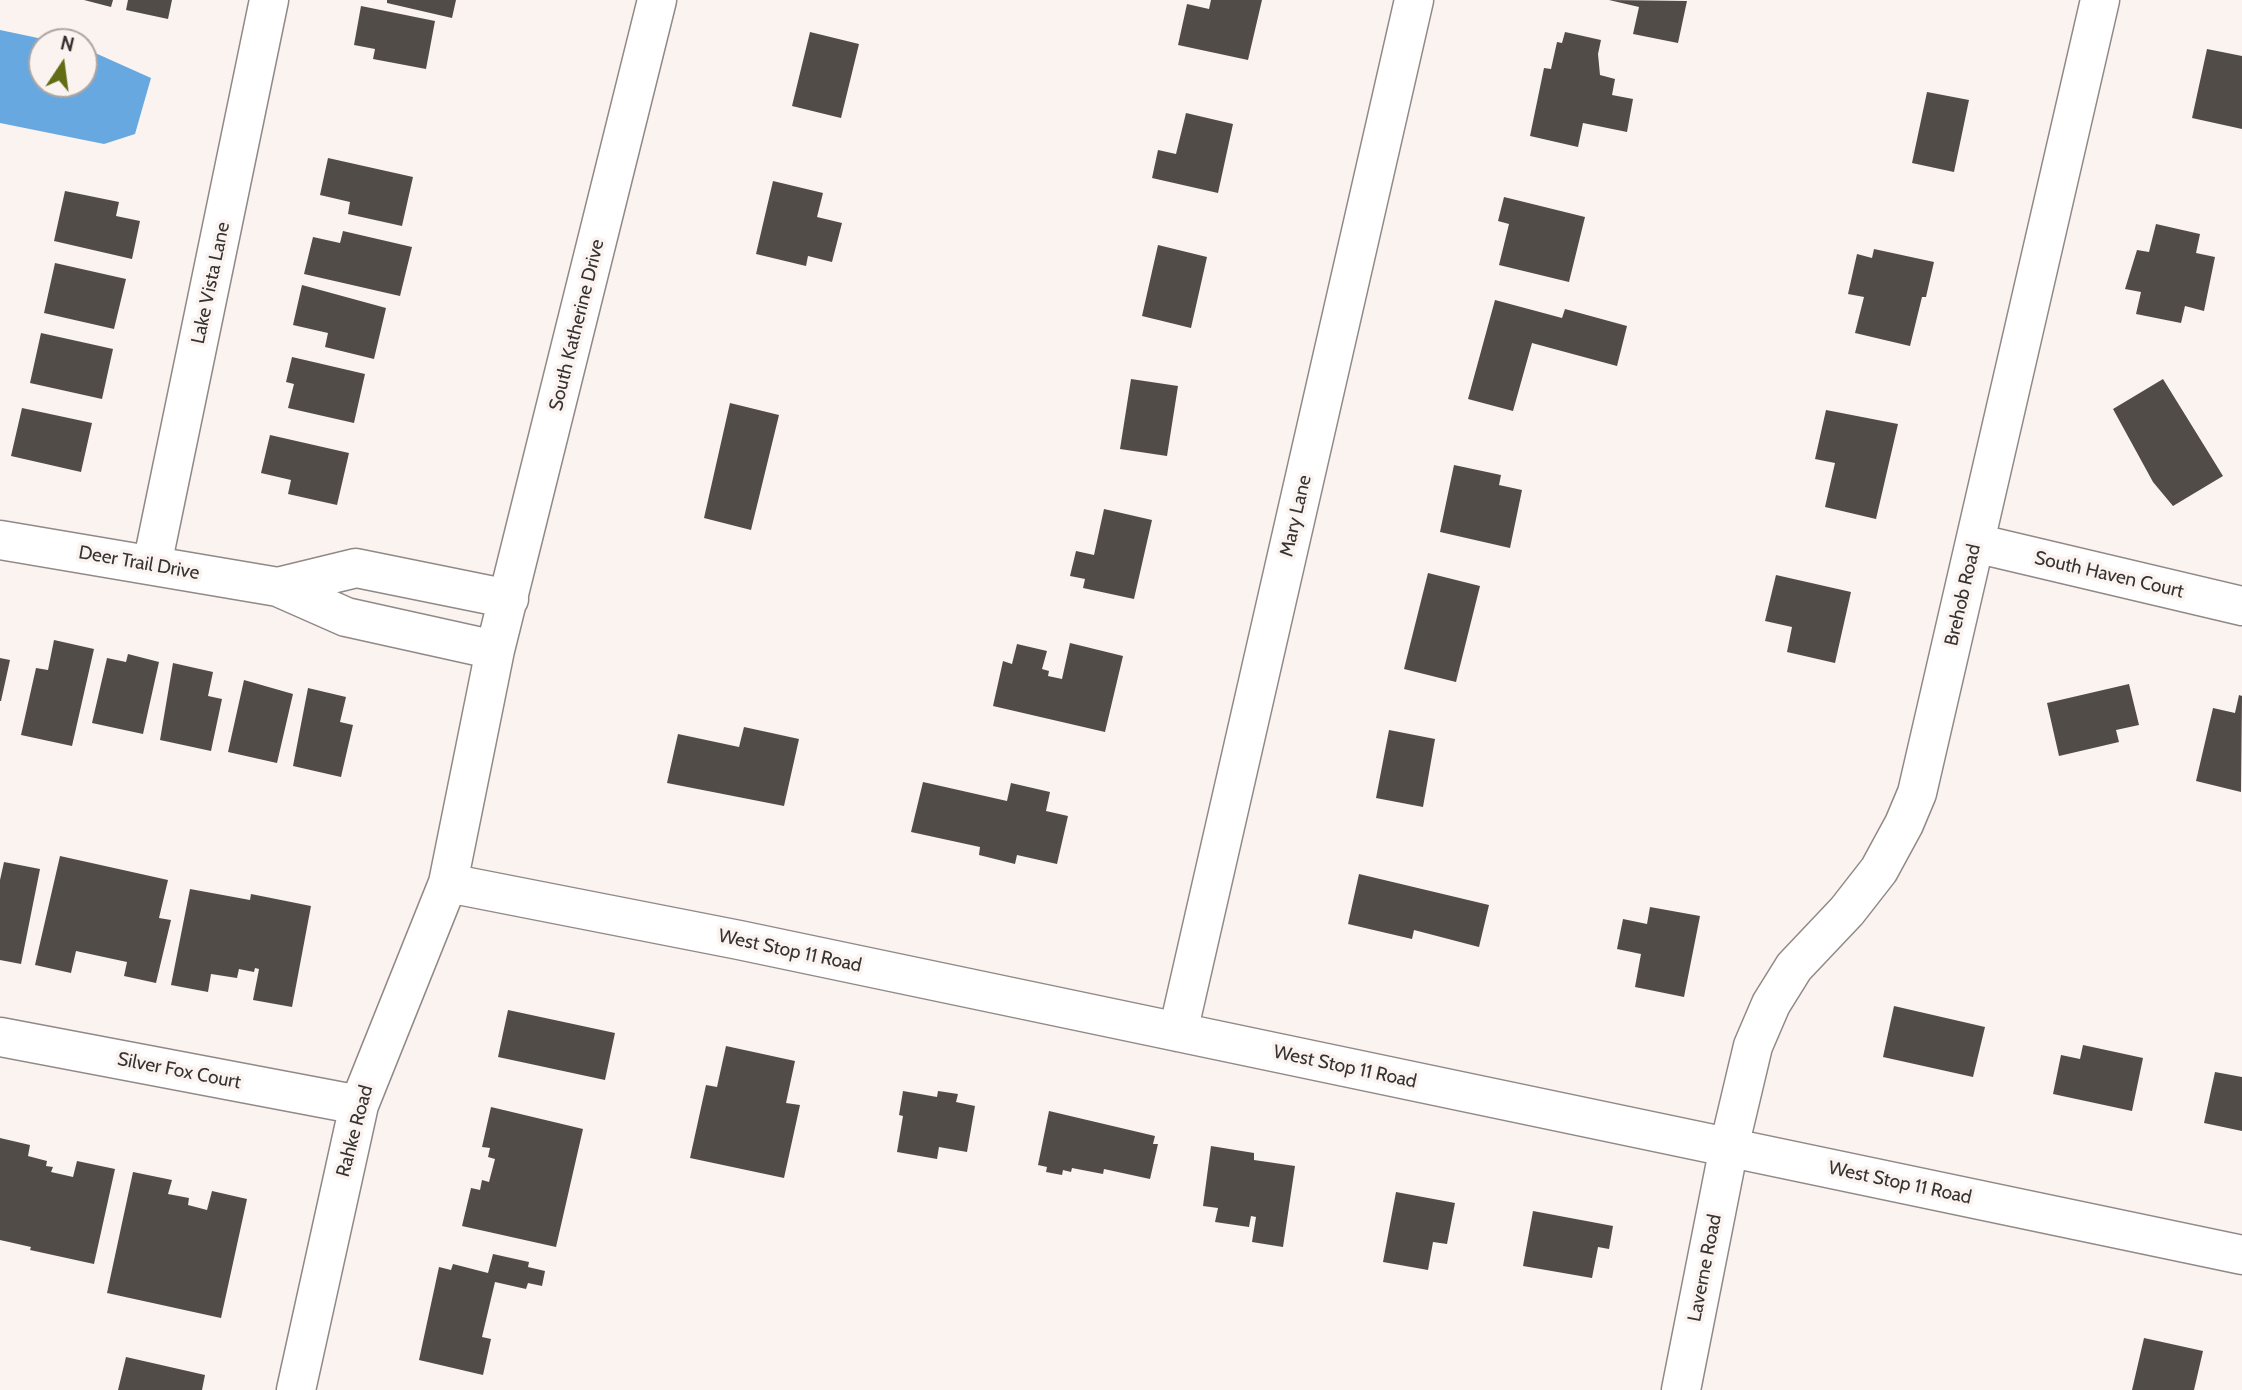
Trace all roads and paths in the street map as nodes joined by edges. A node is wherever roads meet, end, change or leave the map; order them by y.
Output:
1 (269, 0) edge
2 (657, 0) edge
3 (1414, 0) edge
4 (2100, 0) edge
5 (0, 540) edge
6 (1975, 543) junction
7 (152, 565) junction
8 (278, 587) junction
9 (509, 599) junction
10 (2242, 606) edge
11 (495, 650) junction
12 (448, 883) junction
13 (1178, 1032) junction
14 (0, 1037) edge
15 (359, 1105) junction
16 (1729, 1147) junction
17 (2242, 1255) edge
18 (296, 1390) edge
19 (1681, 1390) edge

1 - 7 street, Lake Vista Lane
2 - 9 street, South Katherine Drive
3 - 13 street, Mary Lane
4 - 6 street, Brehob Road
5 - 7 street, Deer Trail Drive
6 - 10 street, South Haven Court
6 - 16 street, Brehob Road
7 - 8 street, Deer Trail Drive
8 - 9 street
8 - 11 street
9 - 11 street, South Katherine Drive
11 - 12 street, Rahke Road
12 - 13 street, West Stop 11 Road
12 - 15 street, Rahke Road
13 - 16 street, West Stop 11 Road
14 - 15 street, Silver Fox Court
15 - 18 street, Rahke Road
16 - 17 street, West Stop 11 Road
16 - 19 street, Laverne Road

